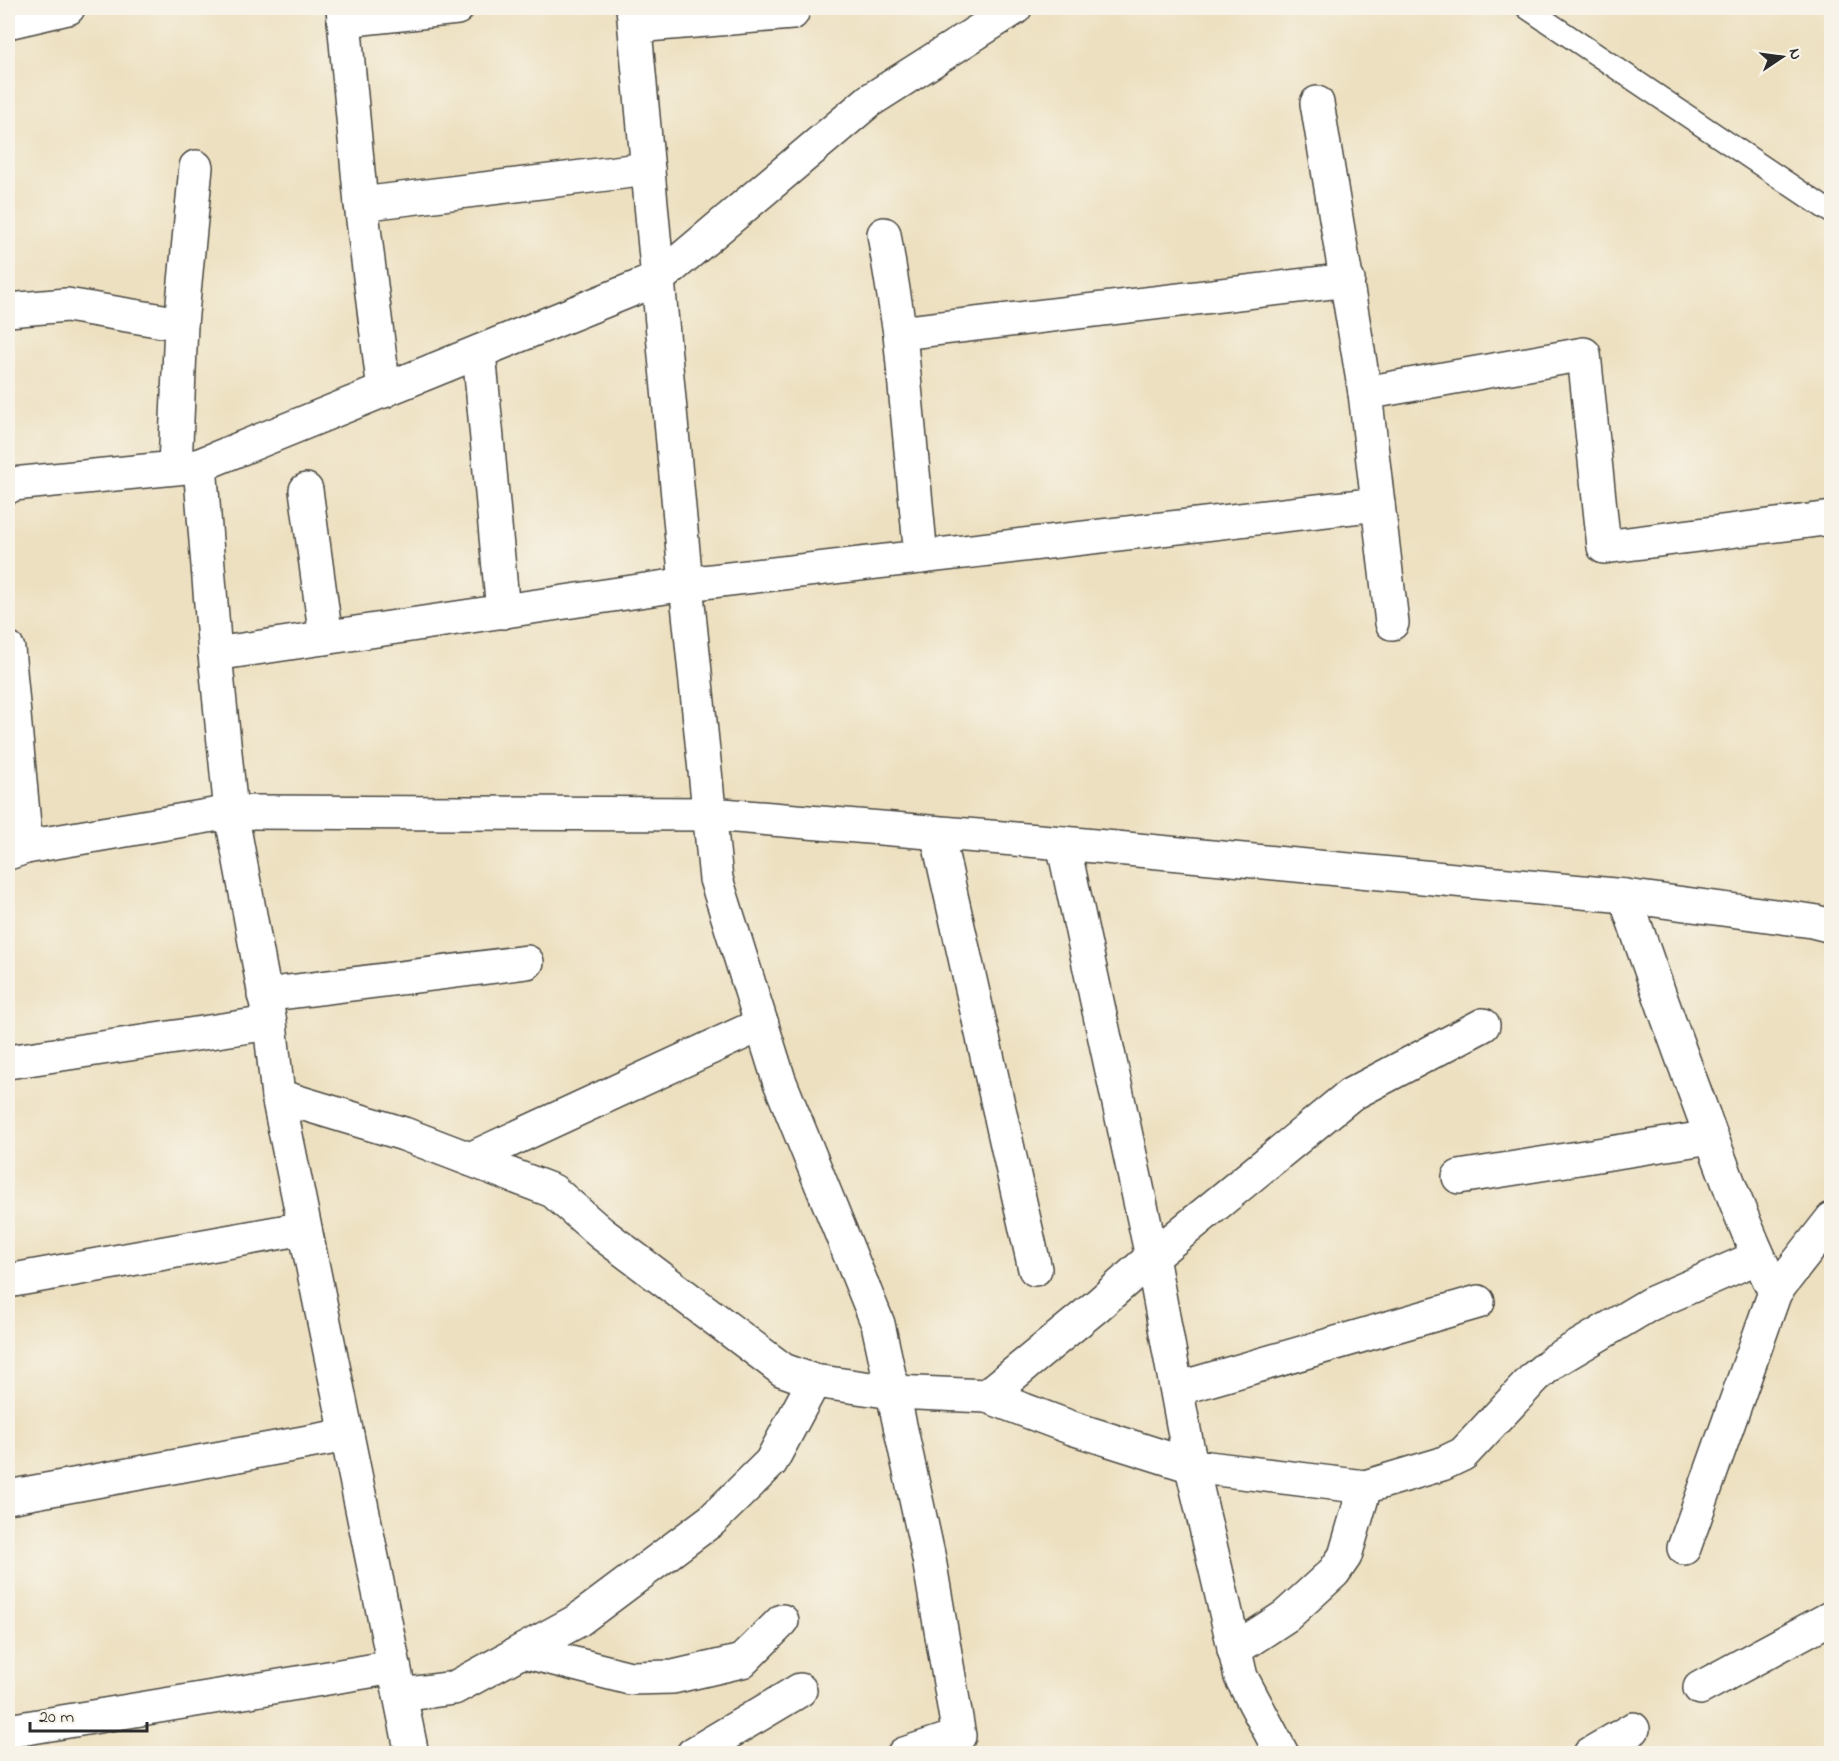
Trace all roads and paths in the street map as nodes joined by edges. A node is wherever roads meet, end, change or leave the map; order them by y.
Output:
1 (68, 8) edge
2 (457, 8) edge
3 (792, 8) edge
4 (1015, 8) edge
5 (1527, 8) edge
6 (344, 14) edge
7 (634, 16) edge
8 (8, 22) edge
9 (1317, 103) dead end
10 (196, 167) dead end
11 (648, 170) junction
12 (361, 204) junction
13 (1832, 213) edge
14 (884, 234) dead end
15 (658, 279) junction
16 (1348, 280) junction
17 (8, 310) edge
18 (181, 324) junction
19 (900, 333) junction
20 (479, 352) junction
21 (384, 391) junction
22 (1365, 393) junction
23 (188, 466) junction
24 (8, 487) edge
25 (306, 490) dead end
26 (1377, 504) junction
27 (1832, 518) edge
28 (921, 557) junction
29 (686, 584) junction
30 (503, 612) junction
31 (1392, 623) dead end
32 (326, 638) junction
33 (8, 650) edge
34 (215, 654) junction
35 (231, 812) junction
36 (711, 814) junction
37 (937, 832) junction
38 (1063, 843) junction
39 (17, 850) edge
40 (1625, 896) junction
41 (1832, 926) edge
42 (527, 962) dead end
43 (267, 1009) junction
44 (762, 1023) junction
45 (1483, 1025) dead end
46 (8, 1062) edge
47 (278, 1096) junction
48 (1711, 1137) junction
49 (470, 1159) junction
50 (1459, 1177) dead end
51 (1832, 1218) edge
52 (305, 1228) junction
53 (1152, 1257) junction
54 (1758, 1257) junction
55 (1035, 1269) dead end
56 (8, 1281) edge
57 (1775, 1292) junction
58 (1478, 1302) dead end
59 (814, 1382) junction
60 (1177, 1389) junction
61 (893, 1392) junction
62 (987, 1396) junction
63 (347, 1435) junction
64 (1192, 1466) junction
65 (1365, 1487) junction
66 (8, 1497) edge
67 (1684, 1548) dead end
68 (1832, 1617) edge
69 (782, 1621) dead end
70 (1234, 1650) junction
71 (523, 1651) junction
72 (397, 1681) junction
73 (1700, 1688) dead end
74 (800, 1690) dead end
75 (1633, 1729) dead end
76 (8, 1731) edge
77 (412, 1754) edge
78 (693, 1754) edge
79 (904, 1754) edge
80 (1282, 1754) edge
81 (1590, 1754) edge

1 - 8 street
2 - 6 street
3 - 7 street
4 - 15 street
5 - 13 lane
6 - 12 street
7 - 11 street
9 - 16 street
10 - 18 street
11 - 12 street
11 - 15 street
12 - 21 street
14 - 19 street
15 - 20 street
15 - 29 street
16 - 19 street
16 - 22 street
17 - 18 street
18 - 23 street
19 - 28 street
20 - 21 street
20 - 30 street
21 - 23 street
22 - 26 street
22 - 27 street
23 - 24 street
23 - 34 street
25 - 32 street
26 - 28 street
26 - 31 street
28 - 29 street
29 - 30 street
29 - 36 street
30 - 32 street
32 - 34 street
33 - 39 street
34 - 35 street
35 - 36 street
35 - 39 street
35 - 43 street
36 - 37 street
36 - 44 street
37 - 38 street
37 - 55 street
38 - 40 street
38 - 53 street
40 - 41 street
40 - 48 street
42 - 43 street
43 - 46 street
43 - 47 street
44 - 49 street
44 - 61 street
45 - 53 street
47 - 49 street
47 - 52 street
48 - 50 street
48 - 54 street
49 - 59 street
51 - 57 street
52 - 56 street
52 - 63 street
53 - 60 street
53 - 62 street
54 - 57 street
54 - 65 street
57 - 67 street
58 - 60 street
59 - 61 street
59 - 71 street
60 - 64 street
61 - 62 street
61 - 79 street
62 - 64 street
63 - 66 street
63 - 72 street
64 - 65 street
64 - 70 street
65 - 70 street
68 - 73 street
69 - 71 street
70 - 80 street
71 - 72 street
72 - 76 street
72 - 77 street
74 - 78 street
75 - 81 street

